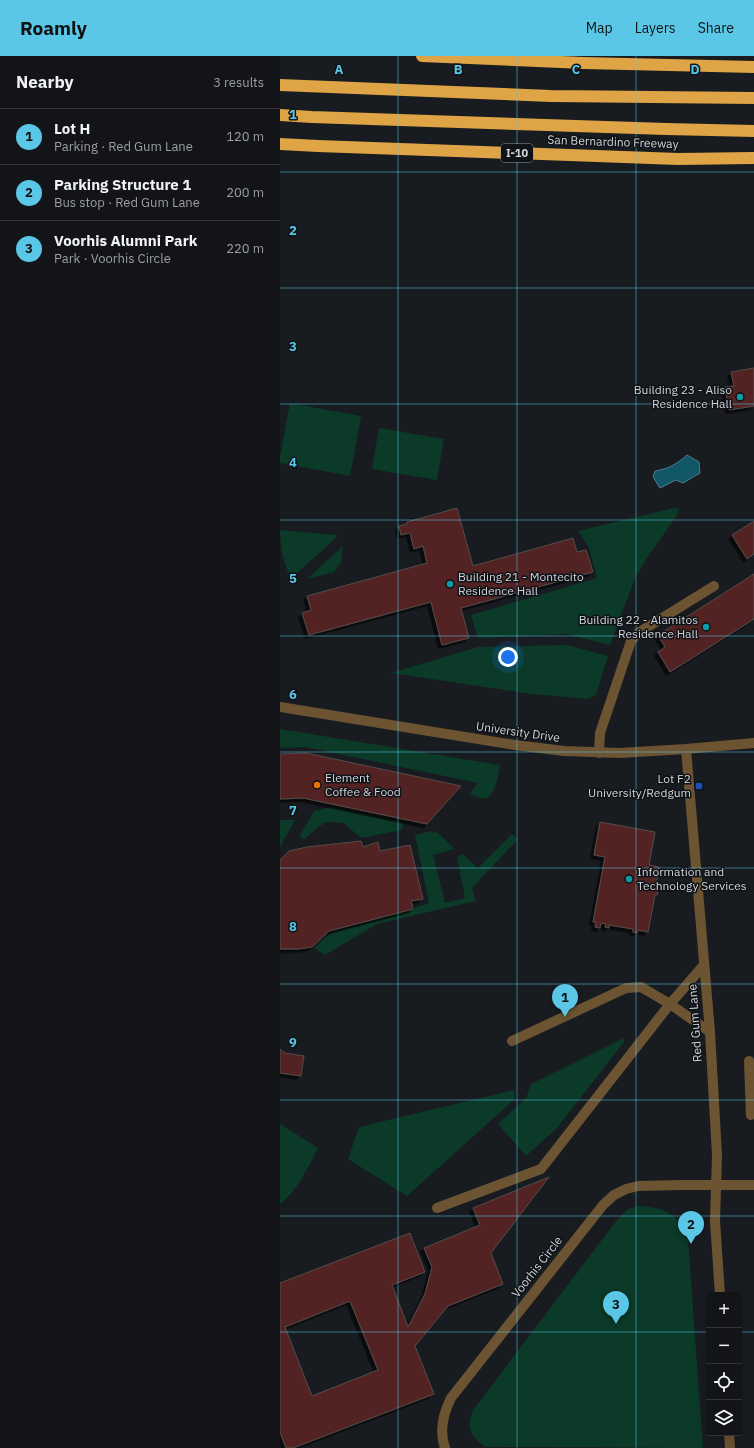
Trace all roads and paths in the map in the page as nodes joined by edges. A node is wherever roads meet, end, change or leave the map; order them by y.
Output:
1 (422, 56) edge
2 (754, 67) edge
3 (280, 85) edge
4 (754, 98) edge
5 (280, 115) edge
6 (754, 131) edge
7 (280, 144) edge
8 (754, 158) edge
9 (714, 586) dead end
10 (280, 707) edge
11 (754, 743) edge
12 (686, 749) junction
13 (599, 753) junction
14 (703, 966) junction
15 (670, 1004) junction
16 (710, 1032) junction
17 (512, 1041) dead end
18 (749, 1061) dead end
19 (751, 1115) dead end
20 (754, 1185) edge
21 (716, 1186) junction
22 (437, 1208) dead end
23 (720, 1292) edge
24 (729, 1436) edge
25 (445, 1448) edge
26 (730, 1448) edge

1 - 2 highway
3 - 4 highway
5 - 6 highway
7 - 8 highway, San Bernardino Freeway / I-10
9 - 13 street
10 - 13 street, University Drive
11 - 12 street, University Drive
12 - 13 street, University Drive
12 - 14 street, Red Gum Lane
14 - 15 street
14 - 16 street, Red Gum Lane
15 - 16 street
15 - 17 street
15 - 22 street
16 - 21 street, Red Gum Lane
18 - 19 street
20 - 21 street, Voorhis Circle
21 - 23 street, Red Gum Lane
21 - 25 street, Voorhis Circle
24 - 26 street

